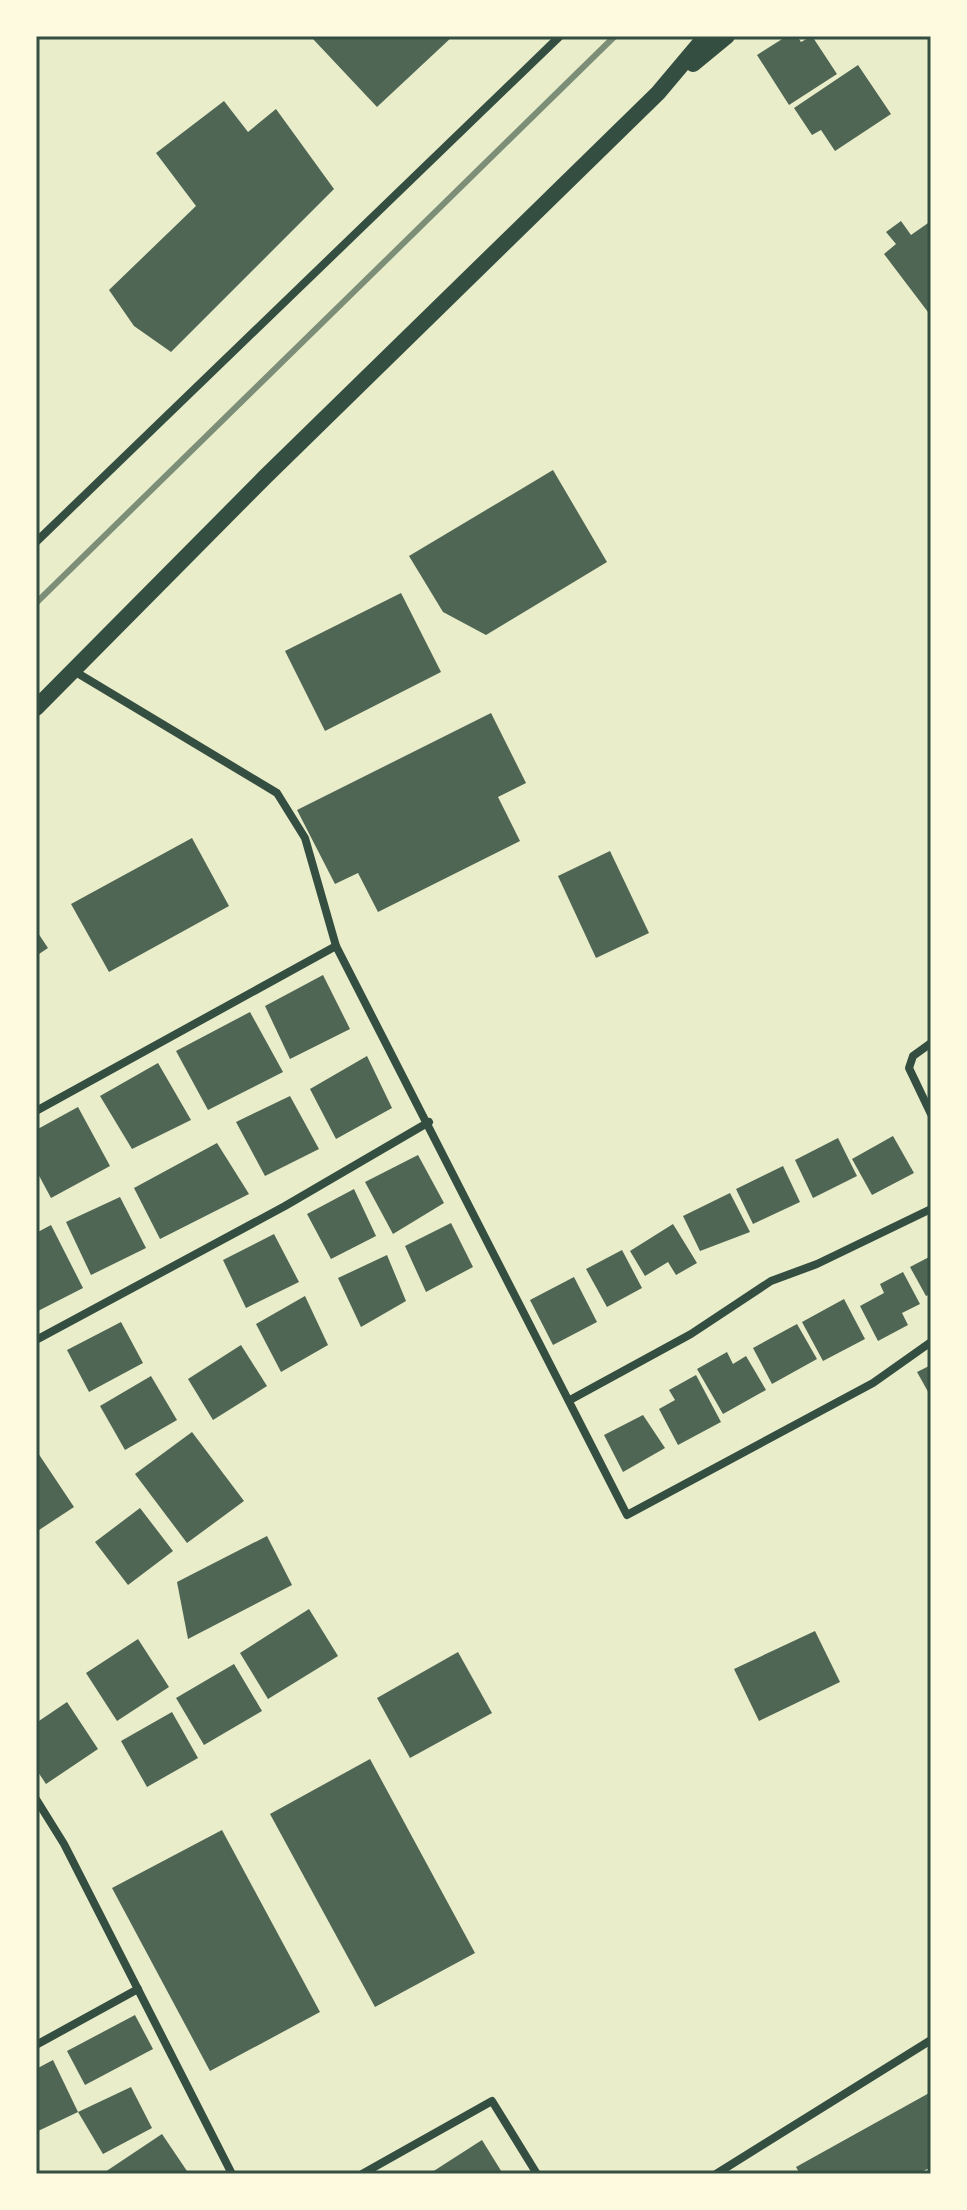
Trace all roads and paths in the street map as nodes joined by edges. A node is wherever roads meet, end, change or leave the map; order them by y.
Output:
1 (560, 36) edge
2 (706, 36) edge
3 (727, 36) edge
4 (658, 93) junction
5 (36, 542) edge
6 (73, 670) junction
7 (36, 708) edge
8 (336, 946) junction
9 (931, 1043) edge
10 (36, 1111) edge
11 (931, 1114) edge
12 (429, 1122) junction
13 (931, 1209) edge
14 (36, 1340) edge
15 (931, 1342) edge
16 (570, 1400) junction
17 (36, 1799) edge
18 (138, 1989) junction
19 (931, 2040) edge
20 (36, 2045) edge
21 (232, 2174) edge
22 (362, 2174) edge
23 (537, 2174) edge
24 (716, 2174) edge

1 - 5 street
2 - 4 main road
3 - 4 main road
4 - 6 main road
6 - 7 main road
6 - 8 street
8 - 10 street
8 - 12 street
9 - 11 street
12 - 14 street
12 - 16 street
13 - 16 street
15 - 16 street
17 - 18 street
18 - 20 street
18 - 21 street
19 - 24 street
22 - 23 street

